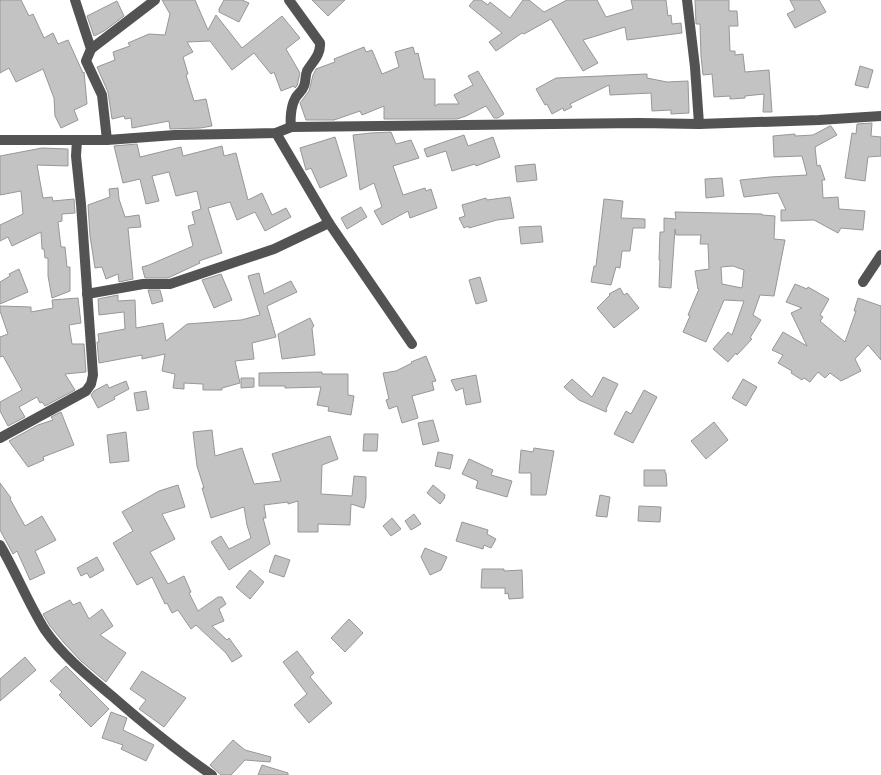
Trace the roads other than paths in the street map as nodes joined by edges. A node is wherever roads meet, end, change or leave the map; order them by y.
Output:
1 (75, 0) edge
2 (155, 0) edge
3 (289, 0) edge
4 (688, 0) edge
5 (91, 49) junction
6 (881, 116) edge
7 (699, 124) junction
8 (291, 127) junction
9 (276, 133) junction
10 (0, 140) edge
11 (77, 140) junction
12 (107, 140) junction
13 (329, 223) junction
14 (881, 255) edge
15 (863, 282) dead end
16 (87, 294) junction
17 (412, 344) dead end
18 (0, 438) edge
19 (0, 544) edge
20 (212, 775) edge

1 - 5 street
2 - 5 street
3 - 8 street
4 - 7 street
5 - 12 street
6 - 7 street
7 - 8 street
8 - 9 street
9 - 12 street
9 - 13 street
10 - 11 street
11 - 12 street
11 - 16 street
13 - 16 street
13 - 17 street
14 - 15 street
16 - 18 street
19 - 20 street

